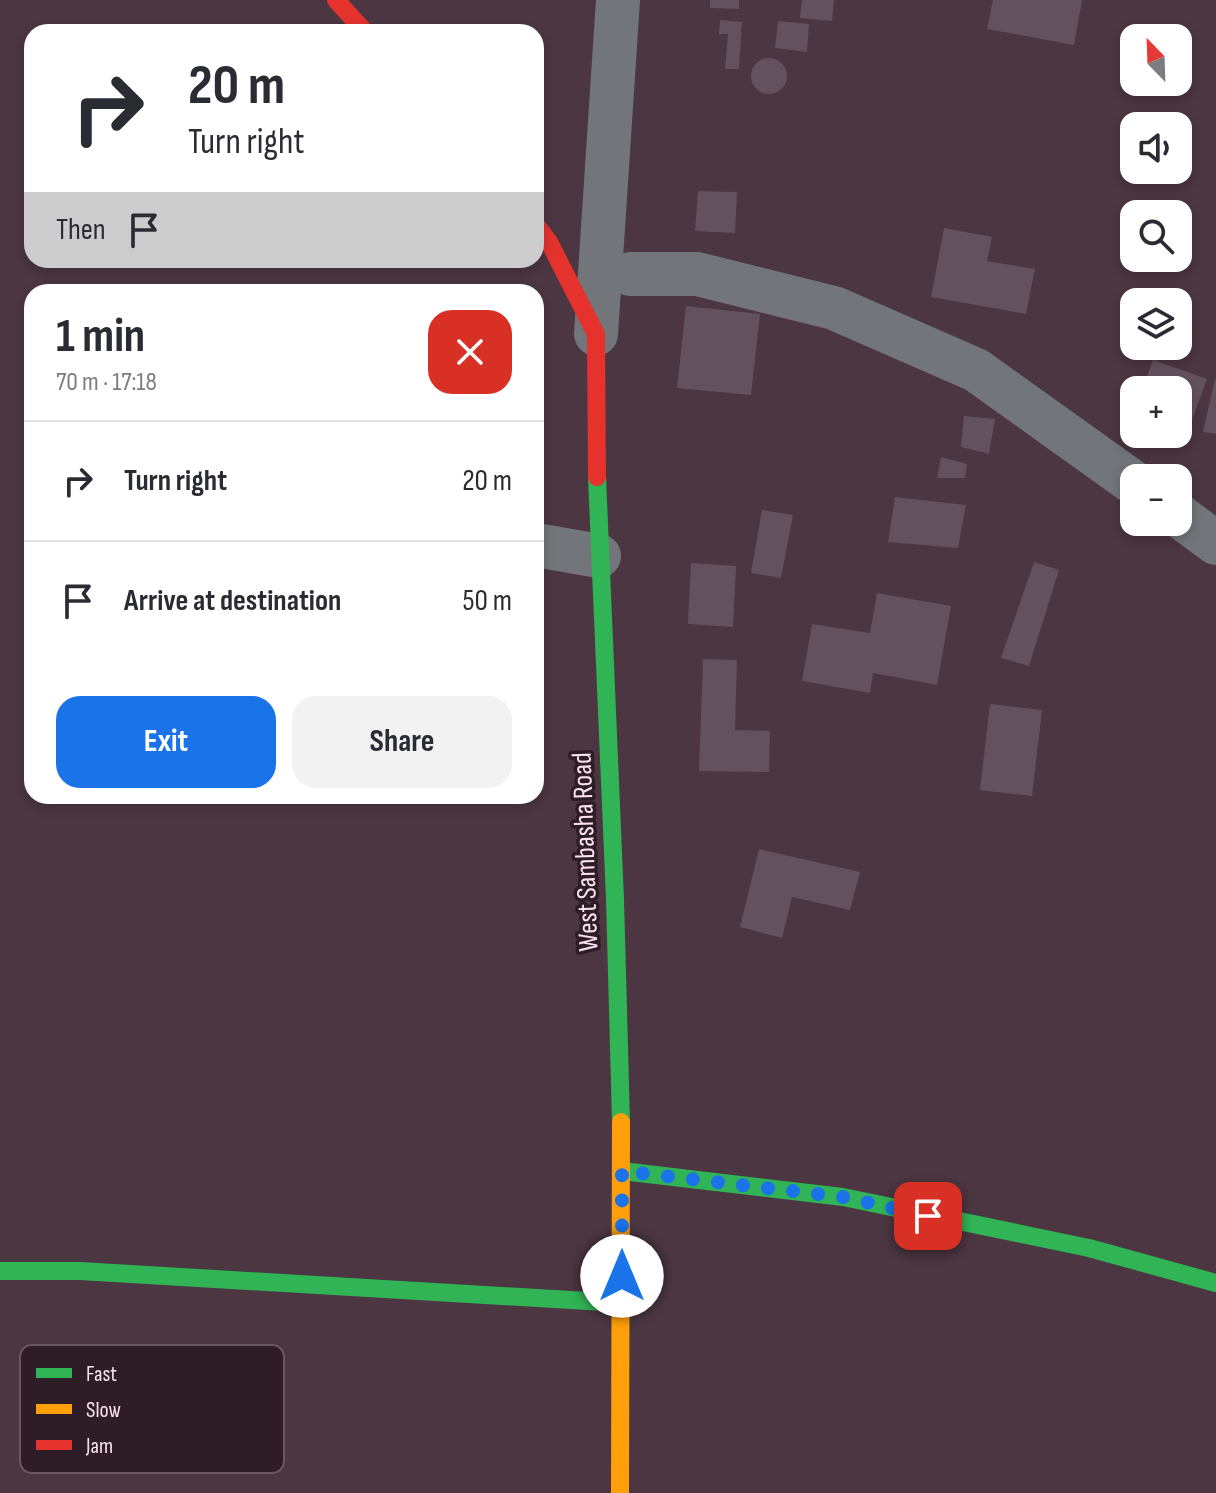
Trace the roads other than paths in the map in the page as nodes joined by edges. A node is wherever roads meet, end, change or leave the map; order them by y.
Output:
1 (336, 0) edge
2 (618, 0) edge
3 (358, 24) edge
4 (544, 235) edge
5 (630, 274) dead end
6 (596, 334) junction
7 (1120, 473) edge
8 (1192, 525) edge
9 (1216, 543) edge
10 (544, 546) edge
11 (599, 556) junction
12 (622, 1171) junction
13 (0, 1271) edge
14 (1216, 1283) edge
15 (621, 1303) junction
16 (620, 1493) edge

1 - 3 street
2 - 6 street
4 - 6 street, West Sambasha Road
5 - 7 street
6 - 11 street, West Sambasha Road
8 - 9 street
10 - 11 street
11 - 12 street, West Sambasha Road
12 - 14 street
12 - 15 street, West Sambasha Road
13 - 15 street
15 - 16 street, West Sambasha Road

